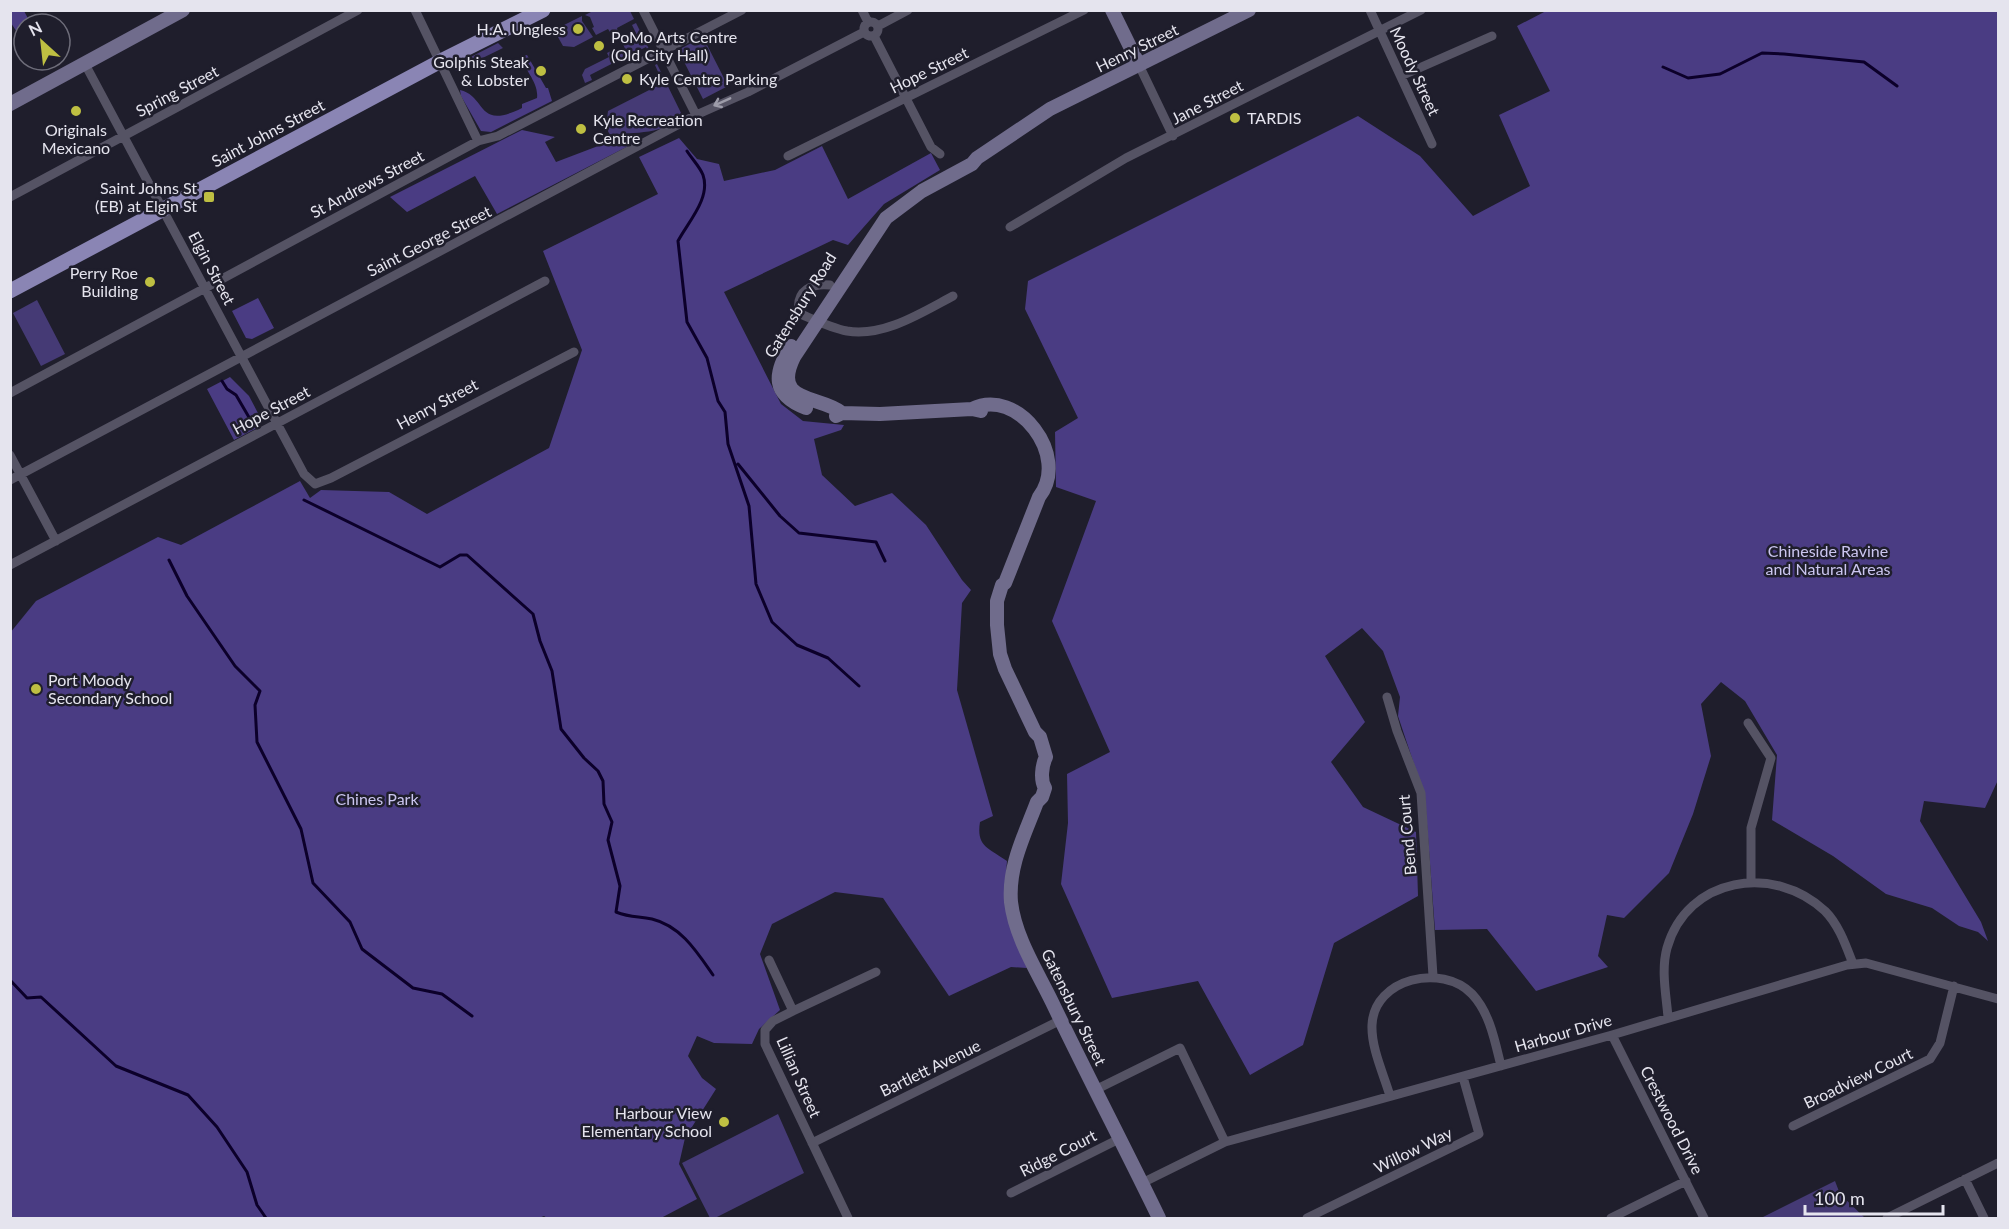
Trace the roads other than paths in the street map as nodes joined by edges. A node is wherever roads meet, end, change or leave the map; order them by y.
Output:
1 (183, 10) edge
2 (358, 10) edge
3 (415, 10) edge
4 (543, 10) edge
5 (643, 10) edge
6 (742, 10) edge
7 (862, 10) edge
8 (909, 10) edge
9 (1084, 10) edge
10 (1112, 10) edge
11 (1249, 10) edge
12 (1370, 10) edge
13 (1421, 10) edge
14 (868, 22) junction
15 (878, 26) junction
16 (1380, 31) junction
17 (864, 32) junction
18 (874, 36) junction
19 (1492, 36) dead end
20 (663, 52) junction
21 (439, 62) junction
22 (85, 64) junction
23 (1138, 65) junction
24 (1401, 76) junction
25 (907, 98) junction
26 (10, 104) edge
27 (1041, 114) joint
28 (696, 115) junction
29 (124, 136) junction
30 (1173, 136) junction
31 (478, 141) junction
32 (1432, 144) dead end
33 (940, 154) dead end
34 (788, 156) dead end
35 (10, 197) edge
36 (163, 209) junction
37 (886, 218) junction
38 (1011, 227) dead end
39 (545, 280) dead end
40 (205, 288) junction
41 (10, 291) edge
42 (952, 296) dead end
43 (814, 319) junction
44 (574, 352) dead end
45 (240, 356) junction
46 (10, 393) edge
47 (276, 424) junction
48 (10, 455) edge
49 (21, 475) junction
50 (10, 480) edge
51 (315, 483) joint
52 (56, 541) junction
53 (10, 565) edge
54 (1388, 697) dead end
55 (1748, 723) dead end
56 (1037, 801) joint
57 (1751, 881) junction
58 (768, 960) dead end
59 (1853, 964) junction
60 (876, 972) dead end
61 (1433, 976) junction
62 (1954, 986) junction
63 (1998, 999) edge
64 (793, 1011) junction
65 (1668, 1017) junction
66 (1061, 1020) junction
67 (1612, 1035) junction
68 (1501, 1066) junction
69 (1463, 1077) junction
70 (1095, 1089) junction
71 (1390, 1096) junction
72 (1793, 1126) dead end
73 (1119, 1139) junction
74 (1225, 1142) junction
75 (812, 1143) junction
76 (1998, 1163) edge
77 (1965, 1179) junction
78 (1686, 1181) junction
79 (1142, 1183) junction
80 (1011, 1194) dead end
81 (848, 1218) edge
82 (1159, 1218) edge
83 (1307, 1218) edge
84 (1611, 1218) edge
85 (1704, 1218) edge
86 (1887, 1218) edge
87 (1984, 1218) edge

1 - 22 street
2 - 29 street, Spring Street
3 - 21 street
4 - 21 main road, Saint Johns Street
5 - 20 street
6 - 20 street, St Andrews Street
7 - 14 street
8 - 15 street
9 - 25 street, Hope Street
10 - 23 street
11 - 23 street, Henry Street
12 - 16 street, Moody Street
13 - 16 street, Jane Street
14 - 15 street
14 - 17 street
15 - 18 street
16 - 24 street, Moody Street
16 - 30 street, Jane Street
17 - 18 street
17 -> 28 street, Saint George Street
18 - 25 street
19 - 24 street
20 - 28 street
20 - 31 street, St Andrews Street
21 - 31 street
21 - 36 main road, Saint Johns Street
22 - 26 street
22 - 29 street, Elgin Street
23 - 27 street, Henry Street
23 - 30 street
24 - 32 street, Moody Street
25 - 33 street
25 - 34 street, Hope Street
27 - 37 street, Gatensbury Road
28 - 45 street, Saint George Street
29 - 35 street, Spring Street
29 - 36 street, Elgin Street
30 - 38 street, Jane Street
31 - 40 street, St Andrews Street
36 - 40 street, Elgin Street
36 - 41 main road, Saint Johns Street
37 - 43 street, Gatensbury Road
37 - 43 street, Gatensbury Road
39 - 47 street, Hope Street
40 - 45 street, Elgin Street
40 - 46 street, St Andrews Street
42 - 43 street
43 - 56 street, Gatensbury Road
44 - 51 street, Henry Street
45 - 47 street, Elgin Street
45 - 49 street, Saint George Street
47 - 51 street, Elgin Street
47 - 52 street, Hope Street
48 - 49 street
49 - 50 street, Saint George Street
49 - 52 street
52 - 53 street, Hope Street
54 - 61 street, Bend Court
55 - 57 street
56 - 66 street, Gatensbury Street
57 - 59 street
57 - 65 street
58 - 64 street, Lillian Street
59 - 62 street, Harbour Drive
59 - 65 street, Harbour Drive
60 - 64 street
61 - 68 street
61 - 71 street
62 - 63 street, Harbour Drive
62 - 72 street, Broadview Court
64 - 75 street, Lillian Street
65 - 67 street, Harbour Drive
66 - 70 street, Gatensbury Street
66 - 75 street, Bartlett Avenue
67 - 68 street, Harbour Drive
67 - 78 street, Crestwood Drive
68 - 69 street, Harbour Drive
69 - 71 street, Harbour Drive
69 - 83 street, Willow Way
70 - 73 street, Gatensbury Street
70 - 74 street
71 - 74 street, Harbour Drive
73 - 79 street, Gatensbury Street
73 - 80 street, Ridge Court
74 - 79 street, Harbour Drive
75 - 81 street, Lillian Street
76 - 77 street
77 - 86 street
77 - 87 street
78 - 84 street
78 - 85 street, Crestwood Drive
79 - 82 street, Gatensbury Street

